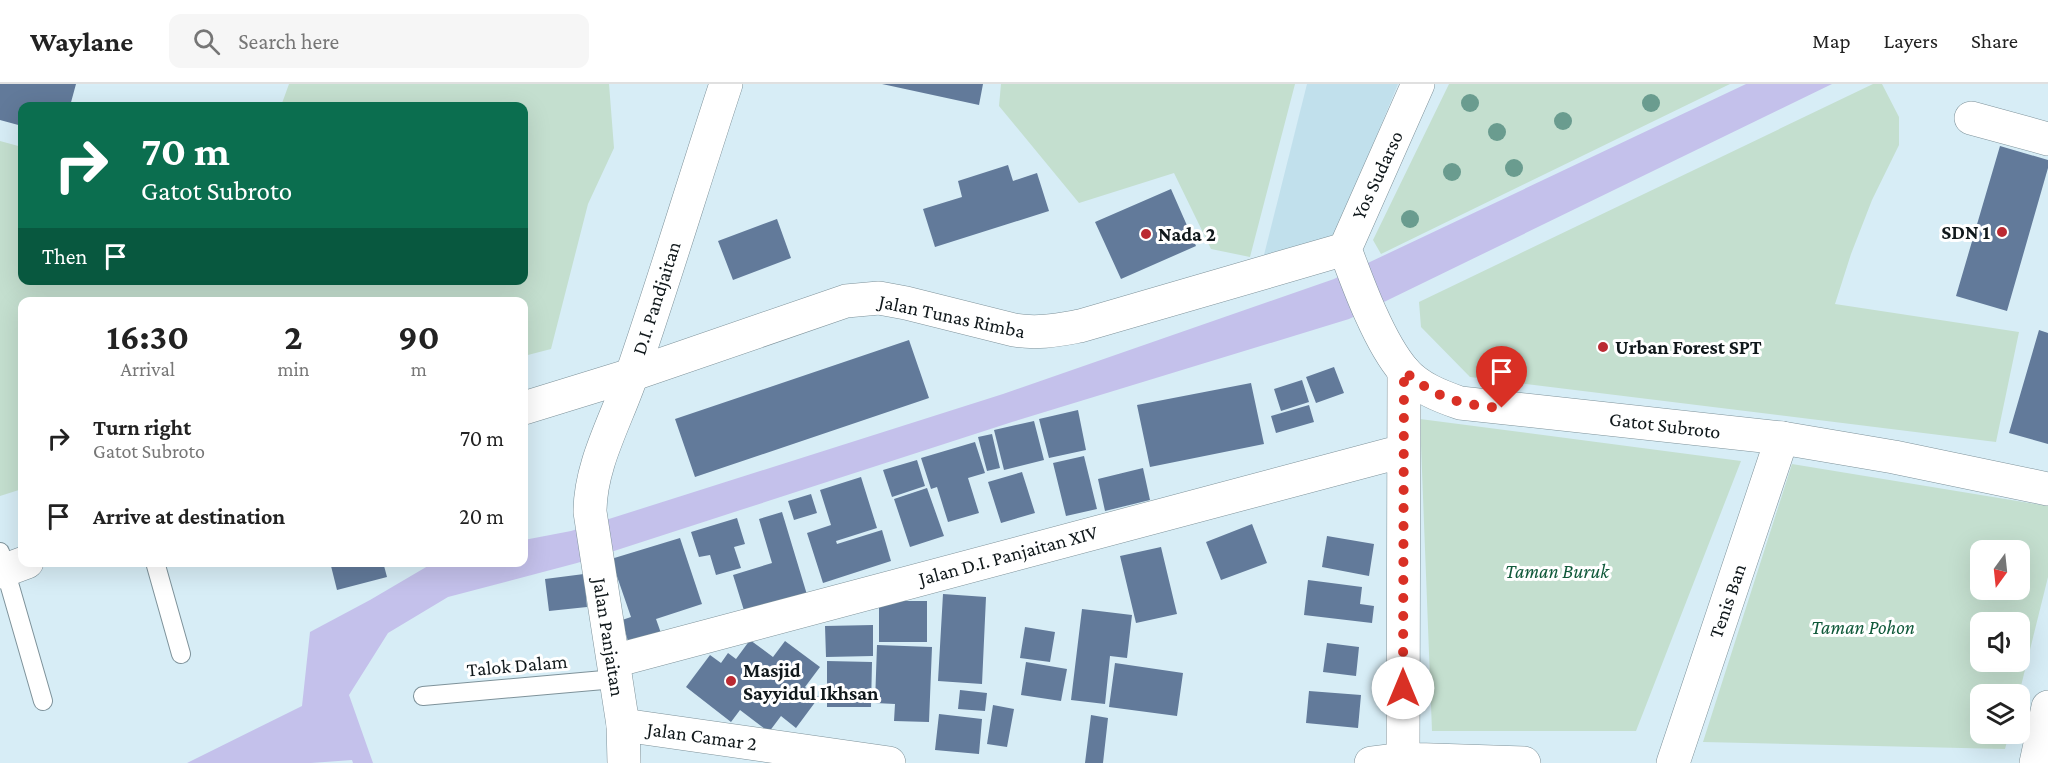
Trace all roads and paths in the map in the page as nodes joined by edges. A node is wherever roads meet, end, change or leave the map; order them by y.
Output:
1 (726, 84) edge
2 (1418, 84) edge
3 (1971, 118) dead end
4 (2048, 140) edge
5 (1348, 258) junction
6 (1404, 371) junction
7 (632, 375) junction
8 (528, 407) edge
9 (1782, 438) junction
10 (1403, 451) junction
11 (2048, 489) edge
12 (590, 512) joint
13 (8, 564) edge
14 (156, 567) edge
15 (181, 654) dead end
16 (615, 670) junction
17 (423, 696) dead end
18 (43, 701) dead end
19 (2048, 707) edge
20 (623, 725) junction
21 (1403, 761) edge
22 (624, 763) edge
23 (889, 763) edge
24 (1371, 763) edge
25 (1524, 763) edge
26 (1672, 763) edge
27 (2036, 763) edge

1 - 7 street, D.I. Pandjaitan
2 - 5 street, Yos Sudarso
3 - 4 street
5 - 6 street, Gatot Subroto
5 - 7 street, Jalan Tunas Rimba
6 - 9 street, Gatot Subroto
6 - 10 street
7 - 8 street, Jalan Tunas Rimba
7 - 12 street, D.I. Pandjaitan
9 - 11 street, Gatot Subroto
9 - 26 street, Tenis Ban
10 - 16 street, Jalan D.I. Panjaitan XIV
10 - 21 street
12 - 16 street, Jalan Panjaitan
13 - 18 lane
14 - 15 lane
16 - 17 lane, Talok Dalam
16 - 20 street, Jalan Panjaitan
19 - 27 street
20 - 22 street, Jalan Panjaitan
20 - 23 street, Jalan Camar 2
21 - 24 street
21 - 25 street

